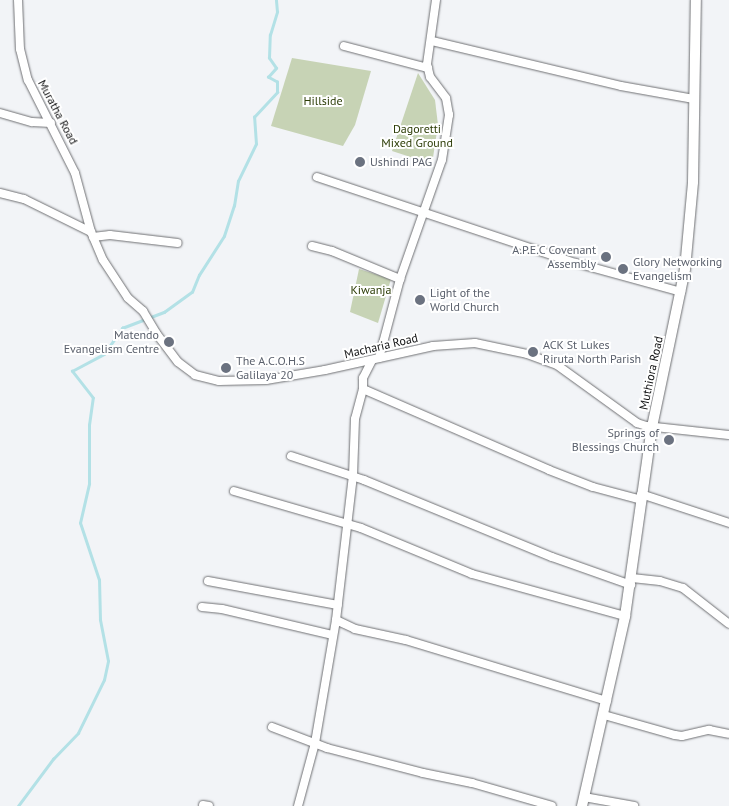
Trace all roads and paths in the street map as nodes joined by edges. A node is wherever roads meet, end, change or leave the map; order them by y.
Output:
1 (18, 0) edge
2 (436, 0) edge
3 (696, 0) edge
4 (432, 41) junction
5 (344, 46) dead end
6 (428, 68) junction
7 (694, 99) junction
8 (0, 113) edge
9 (51, 122) junction
10 (317, 177) dead end
11 (0, 192) edge
12 (423, 212) junction
13 (92, 235) junction
14 (178, 243) dead end
15 (312, 246) dead end
16 (400, 279) junction
17 (681, 292) junction
18 (376, 359) junction
19 (363, 389) junction
20 (652, 427) junction
21 (729, 435) edge
22 (291, 456) dead end
23 (353, 476) junction
24 (234, 491) dead end
25 (642, 497) junction
26 (729, 523) edge
27 (348, 524) junction
28 (208, 581) dead end
29 (632, 581) junction
30 (338, 606) junction
31 (202, 607) dead end
32 (625, 616) junction
33 (336, 620) junction
34 (729, 624) edge
35 (333, 635) junction
36 (607, 701) junction
37 (604, 715) junction
38 (272, 727) dead end
39 (729, 734) edge
40 (315, 743) junction
41 (583, 801) edge
42 (298, 806) edge
43 (552, 806) edge
44 (634, 806) edge

1 - 9 street, Muratha Road
2 - 4 street
3 - 7 street, Muthiora Road
4 - 6 street
4 - 7 street
5 - 6 street
6 - 12 street
7 - 17 street, Muthiora Road
8 - 9 street
9 - 13 street, Muratha Road
10 - 12 street
11 - 13 street
12 - 16 street
12 - 17 street
13 - 14 street
13 - 18 street, Macharia Road
15 - 16 street
16 - 18 street
17 - 20 street, Muthiora Road
18 - 19 street
18 - 20 street, Macharia Road
19 - 23 street
19 - 25 street
20 - 21 street, Macharia Road
20 - 25 street, Muthiora Road
22 - 23 street
23 - 27 street
23 - 29 street
24 - 27 street
25 - 26 street
25 - 29 street, Muthiora Road
27 - 30 street
27 - 32 street
28 - 30 street
29 - 32 street, Muthiora Road
29 - 34 street
30 - 33 street
31 - 35 street
32 - 36 street, Muthiora Road
33 - 35 street
33 - 36 street
35 - 40 street
36 - 37 street, Muthiora Road
37 - 39 street
37 - 41 street, Muthiora Road
38 - 40 street
40 - 42 street
40 - 43 street
41 - 44 street

